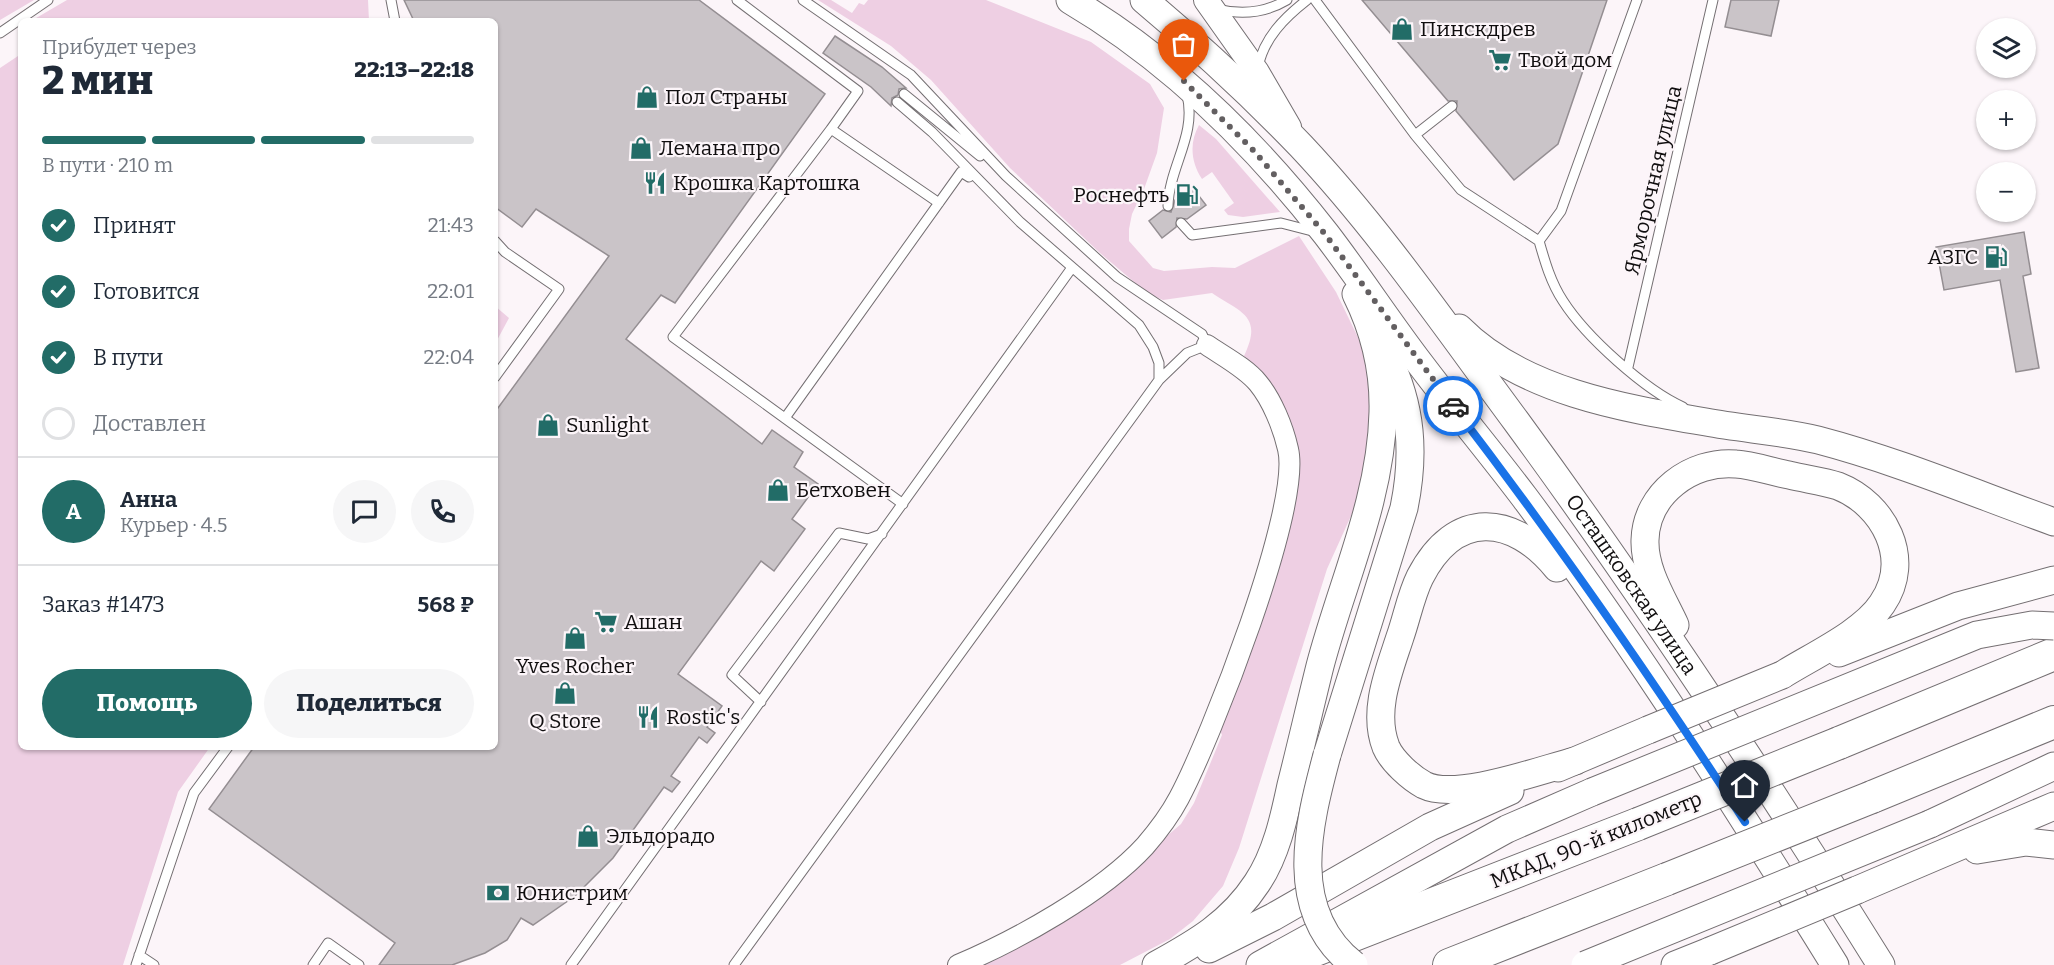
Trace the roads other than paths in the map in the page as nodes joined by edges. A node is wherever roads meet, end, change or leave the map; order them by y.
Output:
1 (48, 0) edge
2 (391, 0) edge
3 (737, 0) edge
4 (803, 0) edge
5 (1070, 0) edge
6 (1144, 0) edge
7 (1287, 0) edge
8 (1307, 0) edge
9 (1315, 0) edge
10 (1637, 0) edge
11 (1713, 0) edge
12 (1208, 4) edge
13 (22, 18) edge
14 (394, 18) edge
15 (18, 21) edge
16 (0, 33) edge
17 (1257, 72) junction
18 (1184, 81) junction
19 (904, 94) dead end
20 (897, 102) dead end
21 (1452, 106) dead end
22 (831, 129) junction
23 (1415, 135) junction
24 (1301, 147) junction
25 (1006, 176) junction
26 (992, 195) junction
27 (939, 203) junction
28 (1168, 206) dead end
29 (1181, 223) dead end
30 (1325, 234) junction
31 (1539, 241) junction
32 (498, 244) edge
33 (1071, 269) junction
34 (1409, 279) junction
35 (1366, 314) junction
36 (1207, 345) junction
37 (1628, 368) junction
38 (498, 373) edge
39 (1159, 380) junction
40 (785, 418) junction
41 (1758, 428) junction
42 (903, 504) junction
43 (2054, 522) edge
44 (882, 534) junction
45 (2054, 580) edge
46 (2054, 626) edge
47 (2054, 654) edge
48 (1812, 660) junction
49 (1699, 681) junction
50 (1658, 689) junction
51 (761, 702) junction
52 (2054, 722) edge
53 (226, 750) edge
54 (1575, 761) junction
55 (2054, 766) edge
56 (2054, 807) edge
57 (2054, 845) edge
58 (1945, 857) junction
59 (1861, 934) junction
60 (1710, 951) junction
61 (139, 955) junction
62 (136, 965) edge
63 (154, 965) edge
64 (313, 965) edge
65 (359, 965) edge
66 (571, 965) edge
67 (734, 965) edge
68 (958, 965) edge
69 (1156, 965) edge
70 (1166, 965) edge
71 (1260, 965) edge
72 (1277, 965) edge
73 (1354, 965) edge
74 (1449, 965) edge
75 (1585, 965) edge
76 (1675, 965) edge
77 (1685, 965) edge
78 (1835, 965) edge
79 (1881, 965) edge
80 (1889, 965) edge

1 - 13 lane
2 - 14 lane
3 - 22 lane
4 - 25 lane
5 - 18 main road
6 - 24 main road, Осташковская улица
7 - 12 lane
8 - 17 lane
9 - 23 lane
10 - 31 lane
11 - 37 lane, Ярморочная улица
12 - 17 street
15 - 16 lane
17 - 24 street
18 - 28 lane
18 - 30 main road
19 - 25 lane
20 - 26 lane
21 - 23 lane
22 - 27 lane
22 - 40 lane
23 - 31 lane
24 - 34 main road, Осташковская улица
25 - 36 lane
26 - 27 lane
26 - 33 lane
27 - 40 lane
29 - 30 lane
30 - 35 main road
30 - 50 main road, Осташковская улица
31 - 37 lane
32 - 38 lane
33 - 39 lane
33 - 42 lane
34 - 41 main road
34 - 49 main road, Осташковская улица
35 - 69 main road
35 - 73 main road, bridge
36 - 39 lane
36 - 68 street
37 - 41 lane
39 - 67 lane
40 - 42 lane
41 - 43 main road
42 - 44 lane
44 - 51 lane
44 - 51 lane
45 - 48 main road
46 - 71 main road, bridge
47 - 72 highway, МКАД, 90-й километр, bridge
48 - 49 main road
48 - 54 main road, bridge
49 - 59 main road, Осташковская улица
50 - 54 main road
50 - 78 main road, Осташковская улица
51 - 66 lane
52 - 74 highway, bridge
53 - 61 lane
54 - 70 main road
55 - 75 main road, bridge
56 - 58 main road
57 - 58 main road
58 - 60 main road, bridge
59 - 79 main road, Осташковская улица
59 - 80 main road
60 - 76 main road
60 - 77 main road
61 - 62 lane
61 - 63 lane
64 - 65 lane

